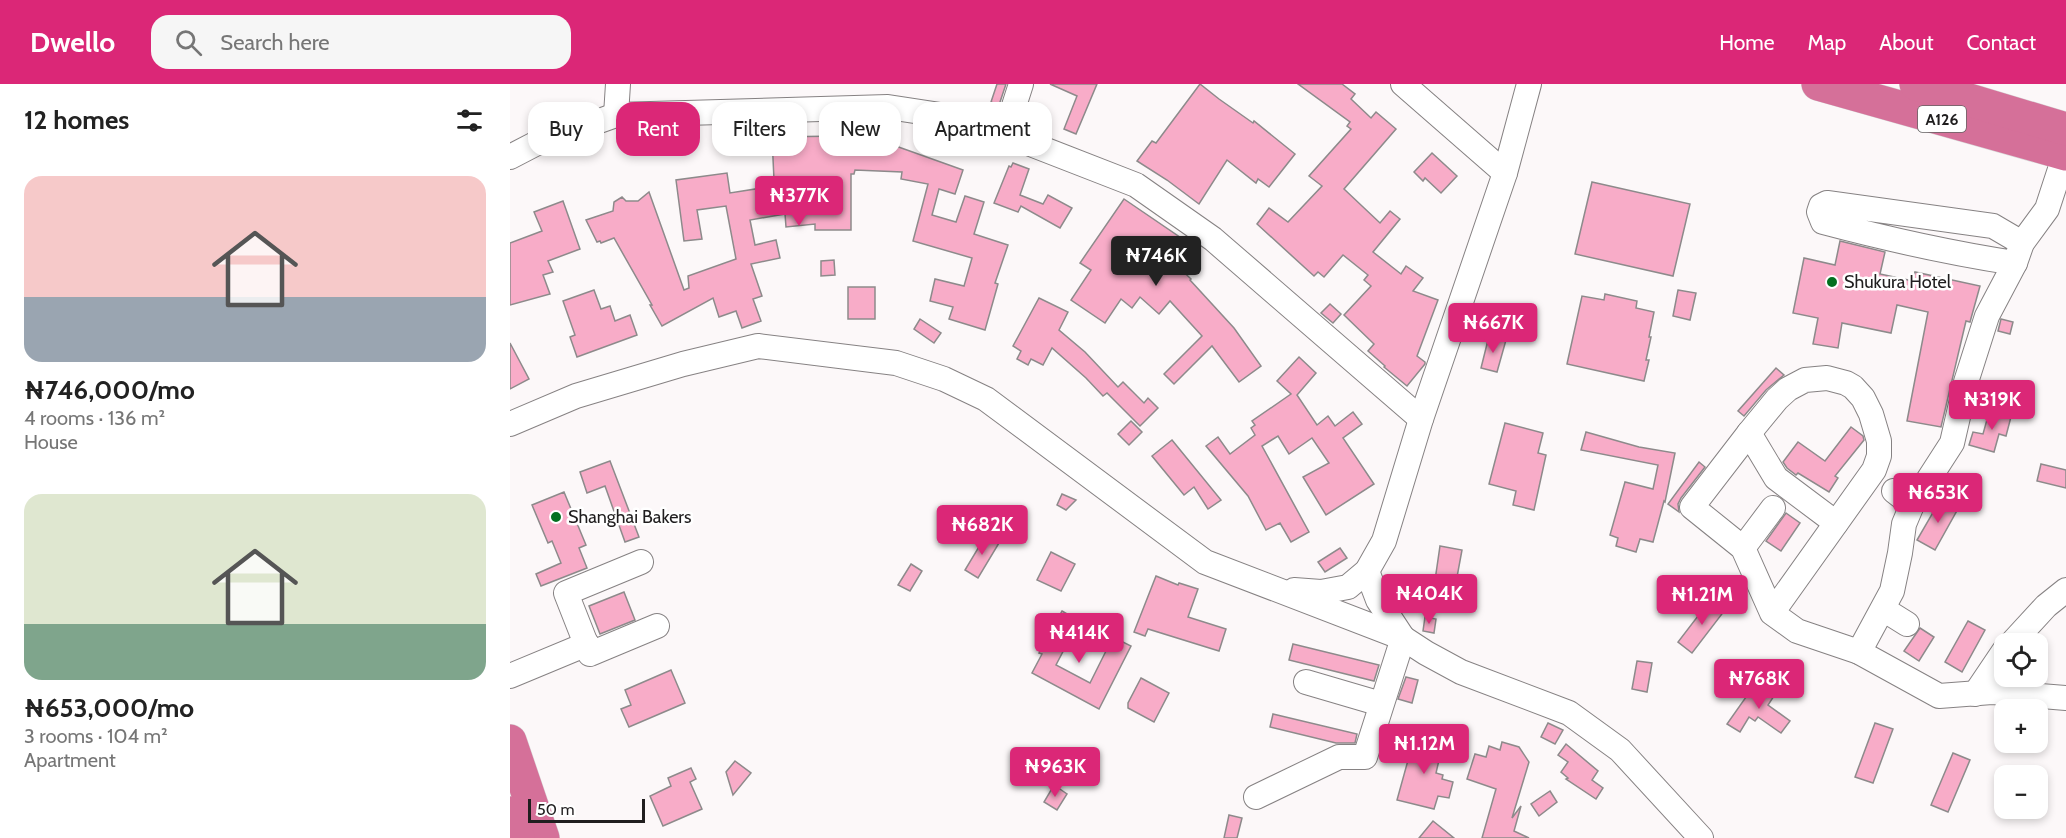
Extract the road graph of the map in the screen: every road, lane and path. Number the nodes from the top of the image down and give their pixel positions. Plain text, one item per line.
1 (618, 84) edge
2 (1021, 84) edge
3 (1403, 84) edge
4 (1528, 84) edge
5 (1818, 84) edge
6 (1916, 84) edge
7 (617, 102) edge
8 (1015, 102) edge
9 (913, 111) edge
10 (700, 113) edge
11 (616, 115) edge
12 (2066, 146) edge
13 (1052, 152) edge
14 (510, 156) edge
15 (1505, 173) junction
16 (1903, 215) junction
17 (1897, 241) junction
18 (2019, 253) junction
19 (1422, 419) junction
20 (510, 424) edge
21 (1749, 433) junction
22 (1773, 508) dead end
23 (1836, 523) junction
24 (1743, 548) junction
25 (641, 562) dead end
26 (1367, 571) junction
27 (1274, 589) junction
28 (2066, 590) edge
29 (1883, 609) junction
30 (1772, 613) junction
31 (1907, 624) dead end
32 (657, 626) dead end
33 (2021, 633) edge
34 (1403, 638) junction
35 (587, 644) junction
36 (1859, 652) junction
37 (1994, 666) edge
38 (510, 676) edge
39 (1306, 682) dead end
40 (1975, 694) junction
41 (2066, 698) edge
42 (1381, 704) junction
43 (510, 741) edge
44 (1256, 797) dead end
45 (510, 813) edge
46 (518, 838) edge
47 (543, 838) edge
48 (1701, 838) edge

1 - 7 street
2 - 8 street
3 - 15 street
4 - 15 street
5 - 12 highway, A126
6 - 12 highway, A126
9 - 10 street
11 - 14 street
12 - 18 street
13 - 19 street
15 - 19 street
16 - 17 street
16 - 17 street
16 - 18 street
17 - 18 street
18 - 29 street
19 - 26 street
20 - 27 street
21 - 23 street
21 - 23 street
21 - 24 street
22 - 24 street
23 - 30 street
24 - 30 street
25 - 35 street
26 - 27 street
26 - 34 street
27 - 34 street
28 - 33 street
29 - 31 street
29 - 36 street
30 - 36 street
32 - 35 street
34 - 42 street
34 - 48 street
35 - 38 street
36 - 40 street
37 - 40 street
39 - 42 street
40 - 41 street
42 - 44 street
43 - 47 highway
45 - 46 highway

